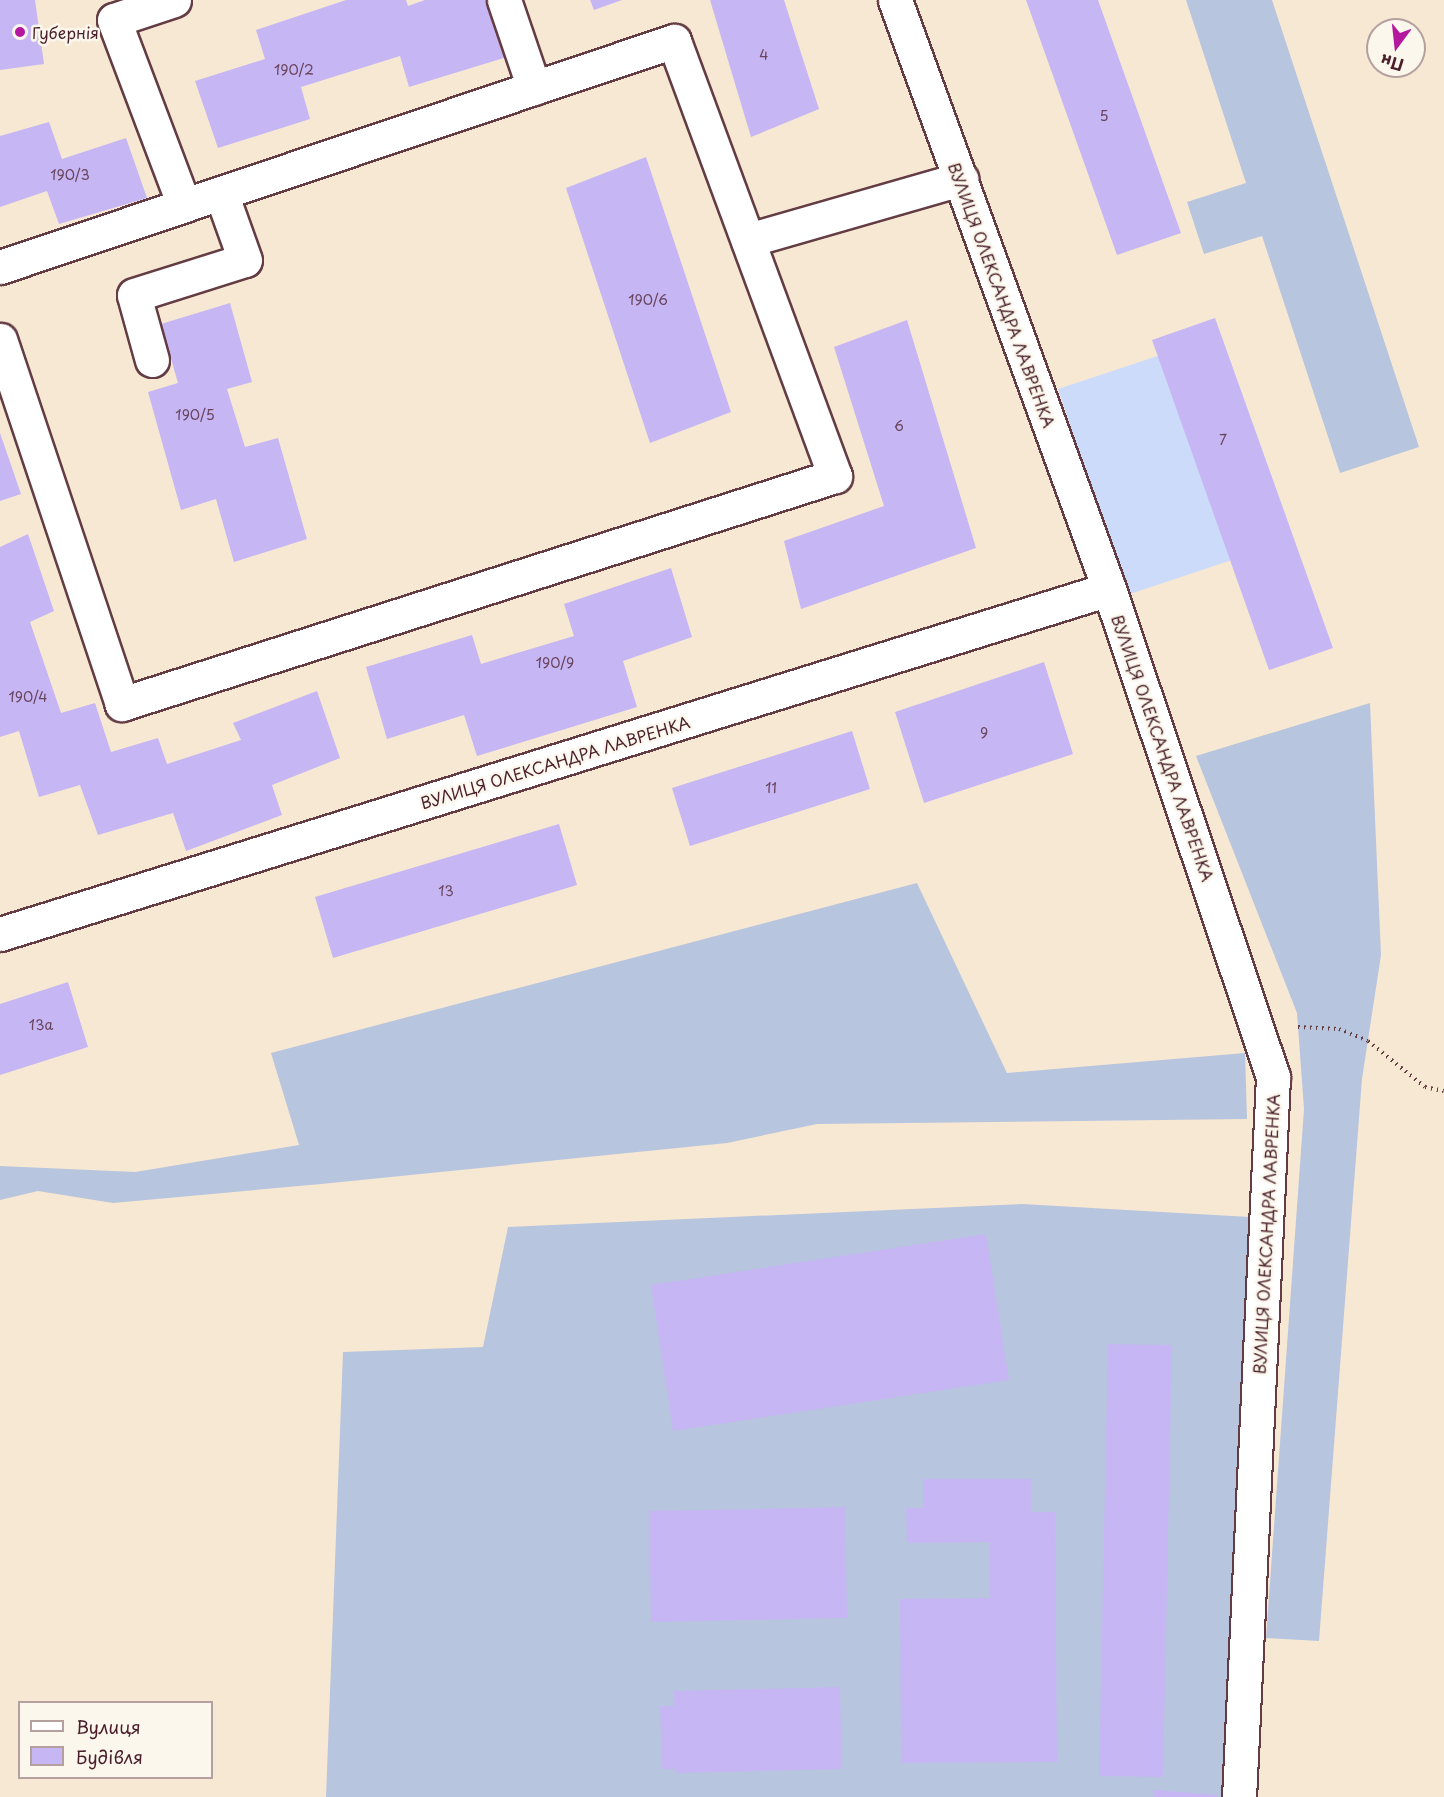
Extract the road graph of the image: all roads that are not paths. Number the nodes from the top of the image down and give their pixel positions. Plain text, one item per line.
1 (174, 0) edge
2 (504, 0) edge
3 (895, 0) edge
4 (534, 88) junction
5 (961, 179) junction
6 (221, 193) junction
7 (184, 205) junction
8 (748, 240) junction
9 (0, 267) edge
10 (0, 340) edge
11 (152, 360) dead end
12 (1109, 589) junction
13 (0, 934) edge
14 (1239, 1797) edge

1 - 7 street
2 - 4 street
3 - 5 street, ВУЛИЦЯ ОЛЕКСАНДРА ЛАВРЕНКА
4 - 6 street
4 - 8 street
5 - 8 street
5 - 12 street, ВУЛИЦЯ ОЛЕКСАНДРА ЛАВРЕНКА
6 - 7 street
6 - 11 street
7 - 9 street
8 - 10 street
12 - 13 street, ВУЛИЦЯ ОЛЕКСАНДРА ЛАВРЕНКА
12 - 14 street, ВУЛИЦЯ ОЛЕКСАНДРА ЛАВРЕНКА

